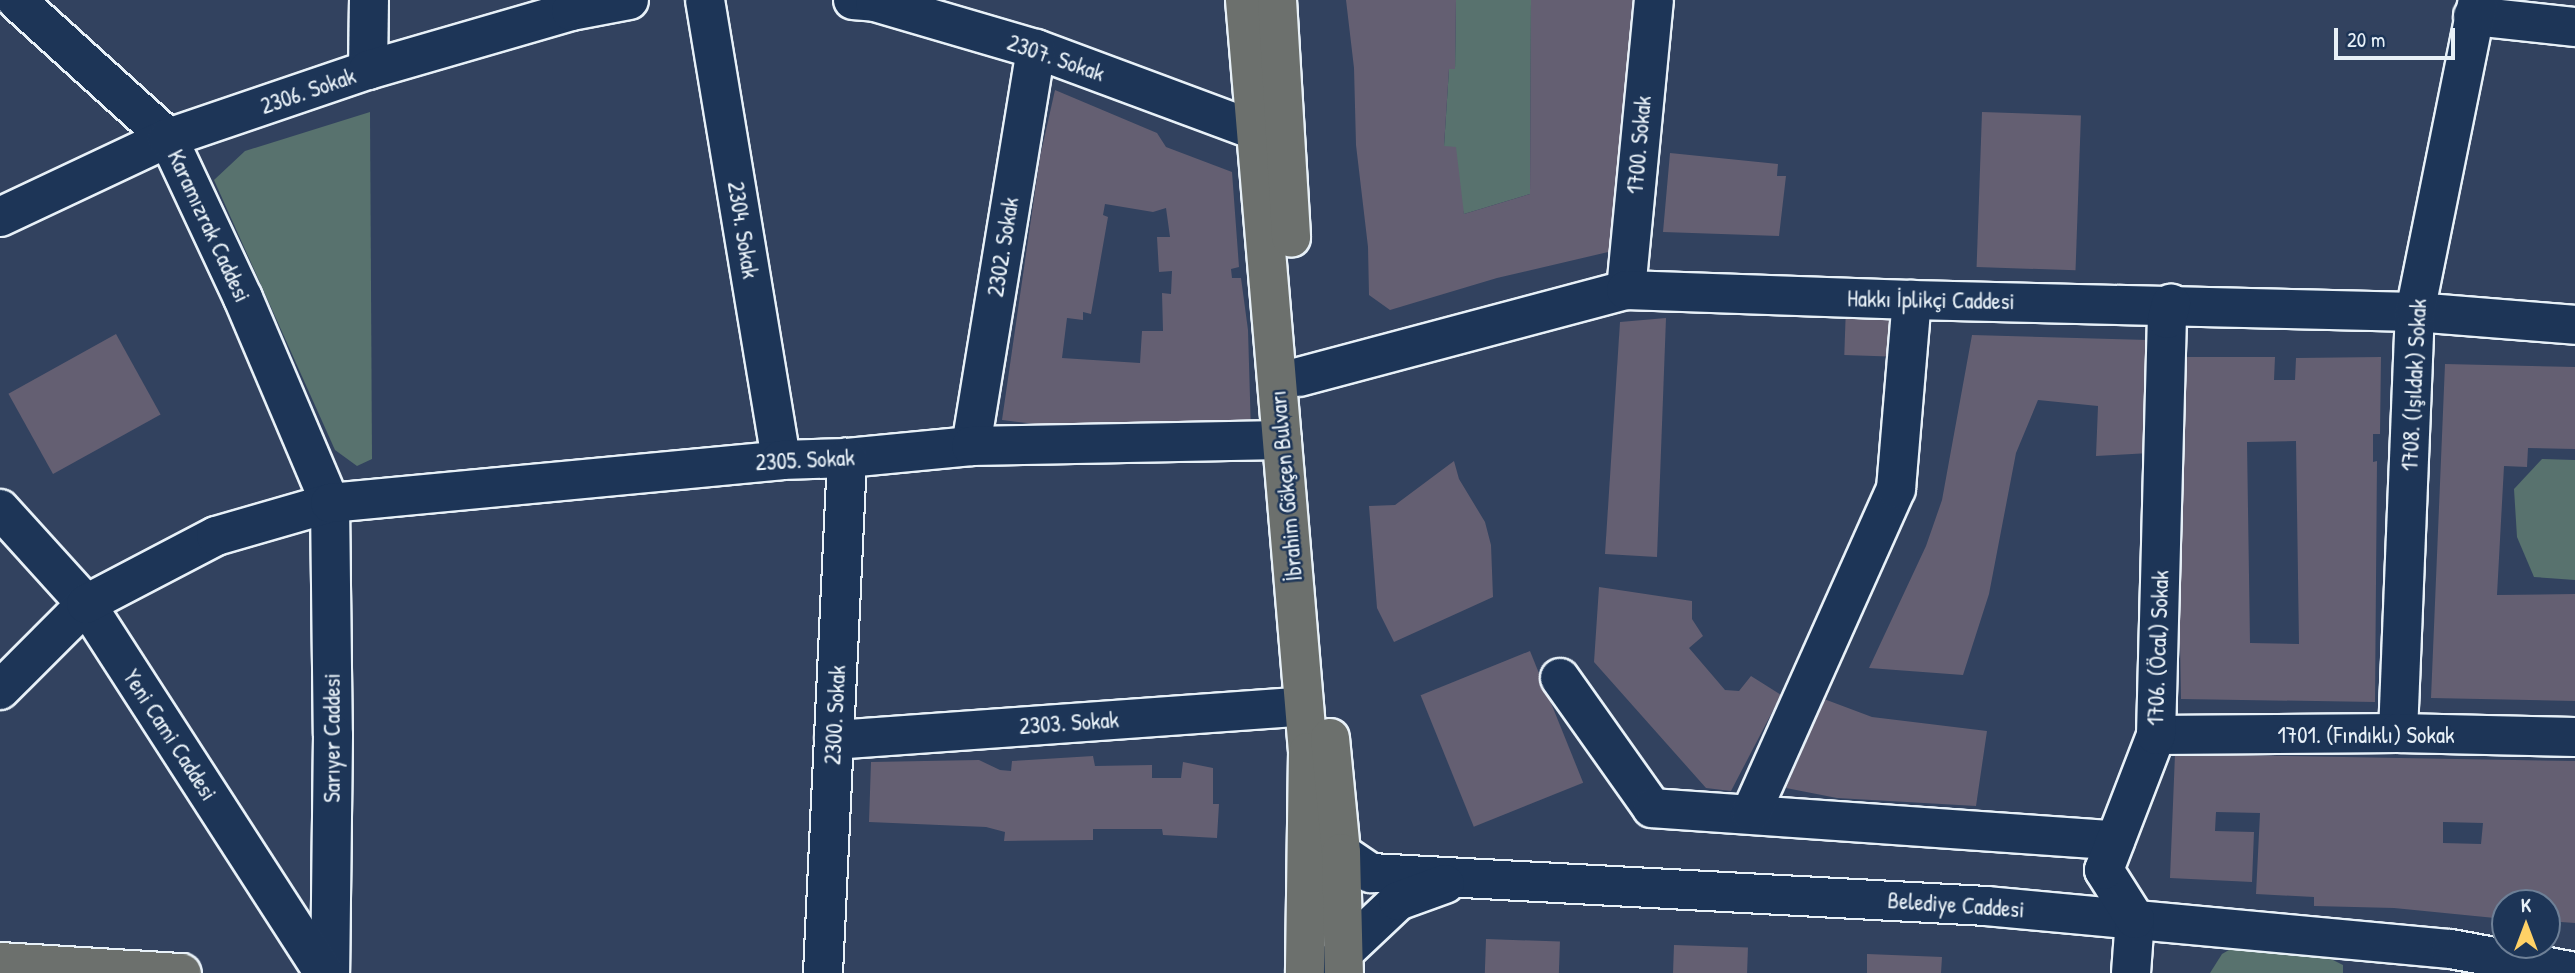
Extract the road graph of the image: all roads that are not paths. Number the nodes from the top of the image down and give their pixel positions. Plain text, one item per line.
1 (17, 0) edge
2 (369, 0) edge
3 (629, 0) edge
4 (705, 0) edge
5 (853, 0) edge
6 (1245, 0) edge
7 (1277, 0) edge
8 (1654, 0) edge
9 (2475, 8) edge
10 (2575, 27) edge
11 (1036, 49) junction
12 (368, 70) junction
13 (1256, 131) junction
14 (168, 138) junction
15 (0, 217) edge
16 (1626, 290) junction
17 (1912, 300) junction
18 (2171, 304) junction
19 (2415, 312) junction
20 (2575, 325) edge
21 (1299, 377) junction
22 (1282, 440) junction
23 (971, 446) junction
24 (847, 458) junction
25 (780, 460) junction
26 (330, 503) junction
27 (0, 509) edge
28 (86, 604) junction
29 (1559, 678) dead end
30 (0, 690) edge
31 (1304, 706) junction
32 (2399, 733) junction
33 (2156, 735) junction
34 (2575, 737) edge
35 (834, 740) junction
36 (1752, 813) junction
37 (2115, 840) junction
38 (1341, 853) junction
39 (1461, 879) junction
40 (2135, 919) junction
41 (0, 962) edge
42 (1338, 966) edge
43 (2575, 972) edge
44 (182, 973) edge
45 (324, 973) edge
46 (330, 973) edge
47 (823, 973) edge
48 (1305, 973) edge
49 (2131, 973) edge

1 - 14 street, Karamızrak Caddesi
2 - 12 street
3 - 12 street, 2306. Sokak
4 - 25 street, 2304. Sokak
5 - 11 street, 2307. Sokak
6 - 13 main road, İbrahim Gökçen Bulvarı
7 - 21 main road, İbrahim Gökçen Bulvarı
8 - 16 street, 1700. Sokak
9 - 10 street
9 - 19 street, 1708. (Işıldak) Sokak
11 - 13 street, 2307. Sokak
11 - 23 street, 2302. Sokak
12 - 14 street, 2306. Sokak
13 - 22 main road, İbrahim Gökçen Bulvarı
14 - 15 street, 2306. Sokak
14 - 26 street, Karamızrak Caddesi
16 - 17 street, Hakkı İplikçi Caddesi
16 - 21 street, Hakkı İplikçi Caddesi
17 - 18 street, Hakkı İplikçi Caddesi
17 - 36 street
18 - 19 street, Hakkı İplikçi Caddesi
18 - 33 street, 1706. (Öcal) Sokak
19 - 20 street, Hakkı İplikçi Caddesi
19 - 32 street, 1708. (Işıldak) Sokak
21 - 38 main road, İbrahim Gökçen Bulvarı
22 - 23 street, 2305. Sokak
22 - 31 main road, İbrahim Gökçen Bulvarı
23 - 24 street, 2305. Sokak
24 - 25 street, 2305. Sokak
24 - 35 street, 2300. Sokak
25 - 26 street, 2305. Sokak
26 - 28 street, 2305. Sokak
26 - 46 street, Sarıyer Caddesi
27 - 28 street, Yeni Cami Caddesi
28 - 30 street, 2305. Sokak
28 - 45 street, Yeni Cami Caddesi
29 - 36 street
31 - 35 street, 2303. Sokak
31 - 48 main road, İbrahim Gökçen Bulvarı
32 - 33 street, 1701. (Fındıklı) Sokak
32 - 34 street, 1701. (Fındıklı) Sokak
33 - 37 street, 1706. (Öcal) Sokak
35 - 47 street, 2300. Sokak
36 - 37 street
37 - 40 street, 1706. (Öcal) Sokak
38 - 39 street, Belediye Caddesi
38 - 42 main road, İbrahim Gökçen Bulvarı
39 - 40 street, Belediye Caddesi
39 - 42 street
40 - 43 street, Belediye Caddesi
40 - 49 street
41 - 44 main road

